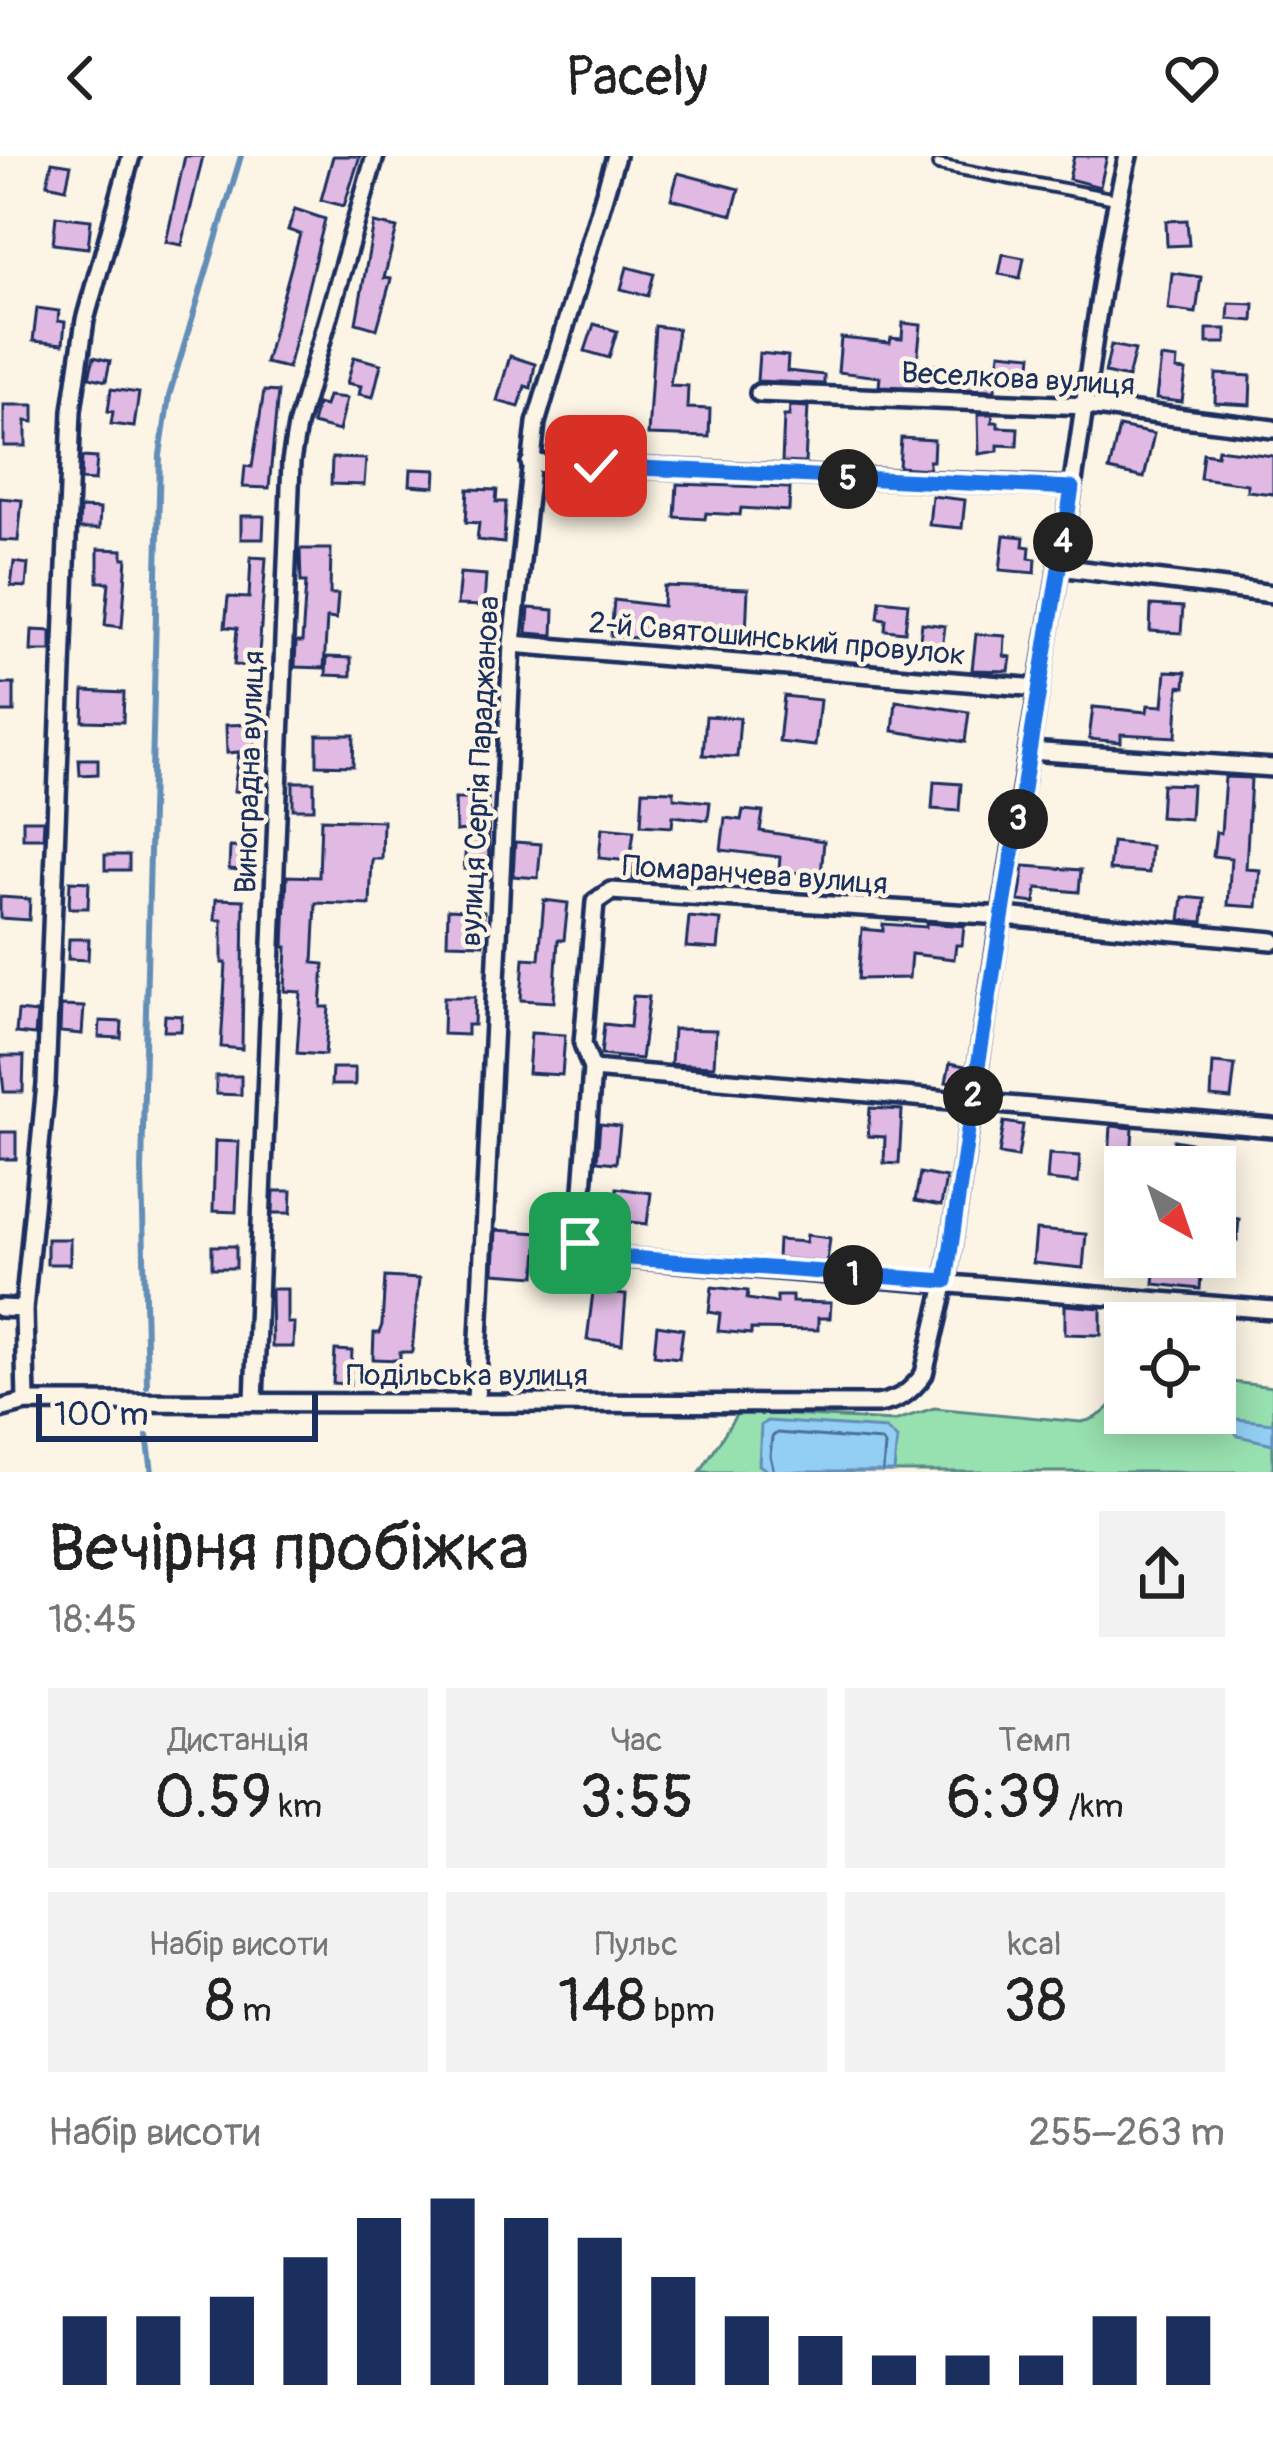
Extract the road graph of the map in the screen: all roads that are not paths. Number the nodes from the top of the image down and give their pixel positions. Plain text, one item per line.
1 (131, 156) edge
2 (375, 156) edge
3 (616, 156) edge
4 (1128, 156) edge
5 (938, 165) dead end
6 (1118, 199) junction
7 (759, 393) dead end
8 (1087, 406) junction
9 (1273, 429) edge
10 (530, 463) junction
11 (1072, 488) junction
12 (1059, 567) junction
13 (1273, 594) edge
14 (512, 644) junction
15 (1038, 688) junction
16 (1029, 751) junction
17 (1273, 768) edge
18 (1003, 916) junction
19 (1273, 940) edge
20 (592, 1069) junction
21 (972, 1103) junction
22 (1273, 1127) edge
23 (946, 1281) junction
24 (0, 1308) edge
25 (24, 1309) junction
26 (1273, 1310) edge
27 (254, 1401) junction
28 (476, 1401) junction
29 (26, 1402) junction
30 (0, 1409) edge

1 - 25 street
2 - 27 street, Виноградна вулиця
3 - 10 street, вулиця Сергія Параджанова
4 - 6 street
5 - 6 lane
6 - 8 street
7 - 8 street, Веселкова вулиця
8 - 9 street, Веселкова вулиця
8 - 11 street
10 - 11 street
10 - 14 street, вулиця Сергія Параджанова
11 - 12 street
12 - 13 street
12 - 15 street
14 - 15 street, 2-й Святошинський провулок
14 - 28 street, вулиця Сергія Параджанова
15 - 16 street
16 - 17 street
16 - 18 street
18 - 19 street, Помаранчева вулиця
18 - 20 street, Помаранчева вулиця
18 - 21 street
20 - 21 street
20 - 23 street, Помаранчева вулиця
21 - 22 street
21 - 23 street
23 - 26 street
23 - 28 street, Подільська вулиця
24 - 25 street
25 - 29 street
27 - 28 street, Подільська вулиця
27 - 29 street, Подільська вулиця
29 - 30 street, Подільська вулиця

